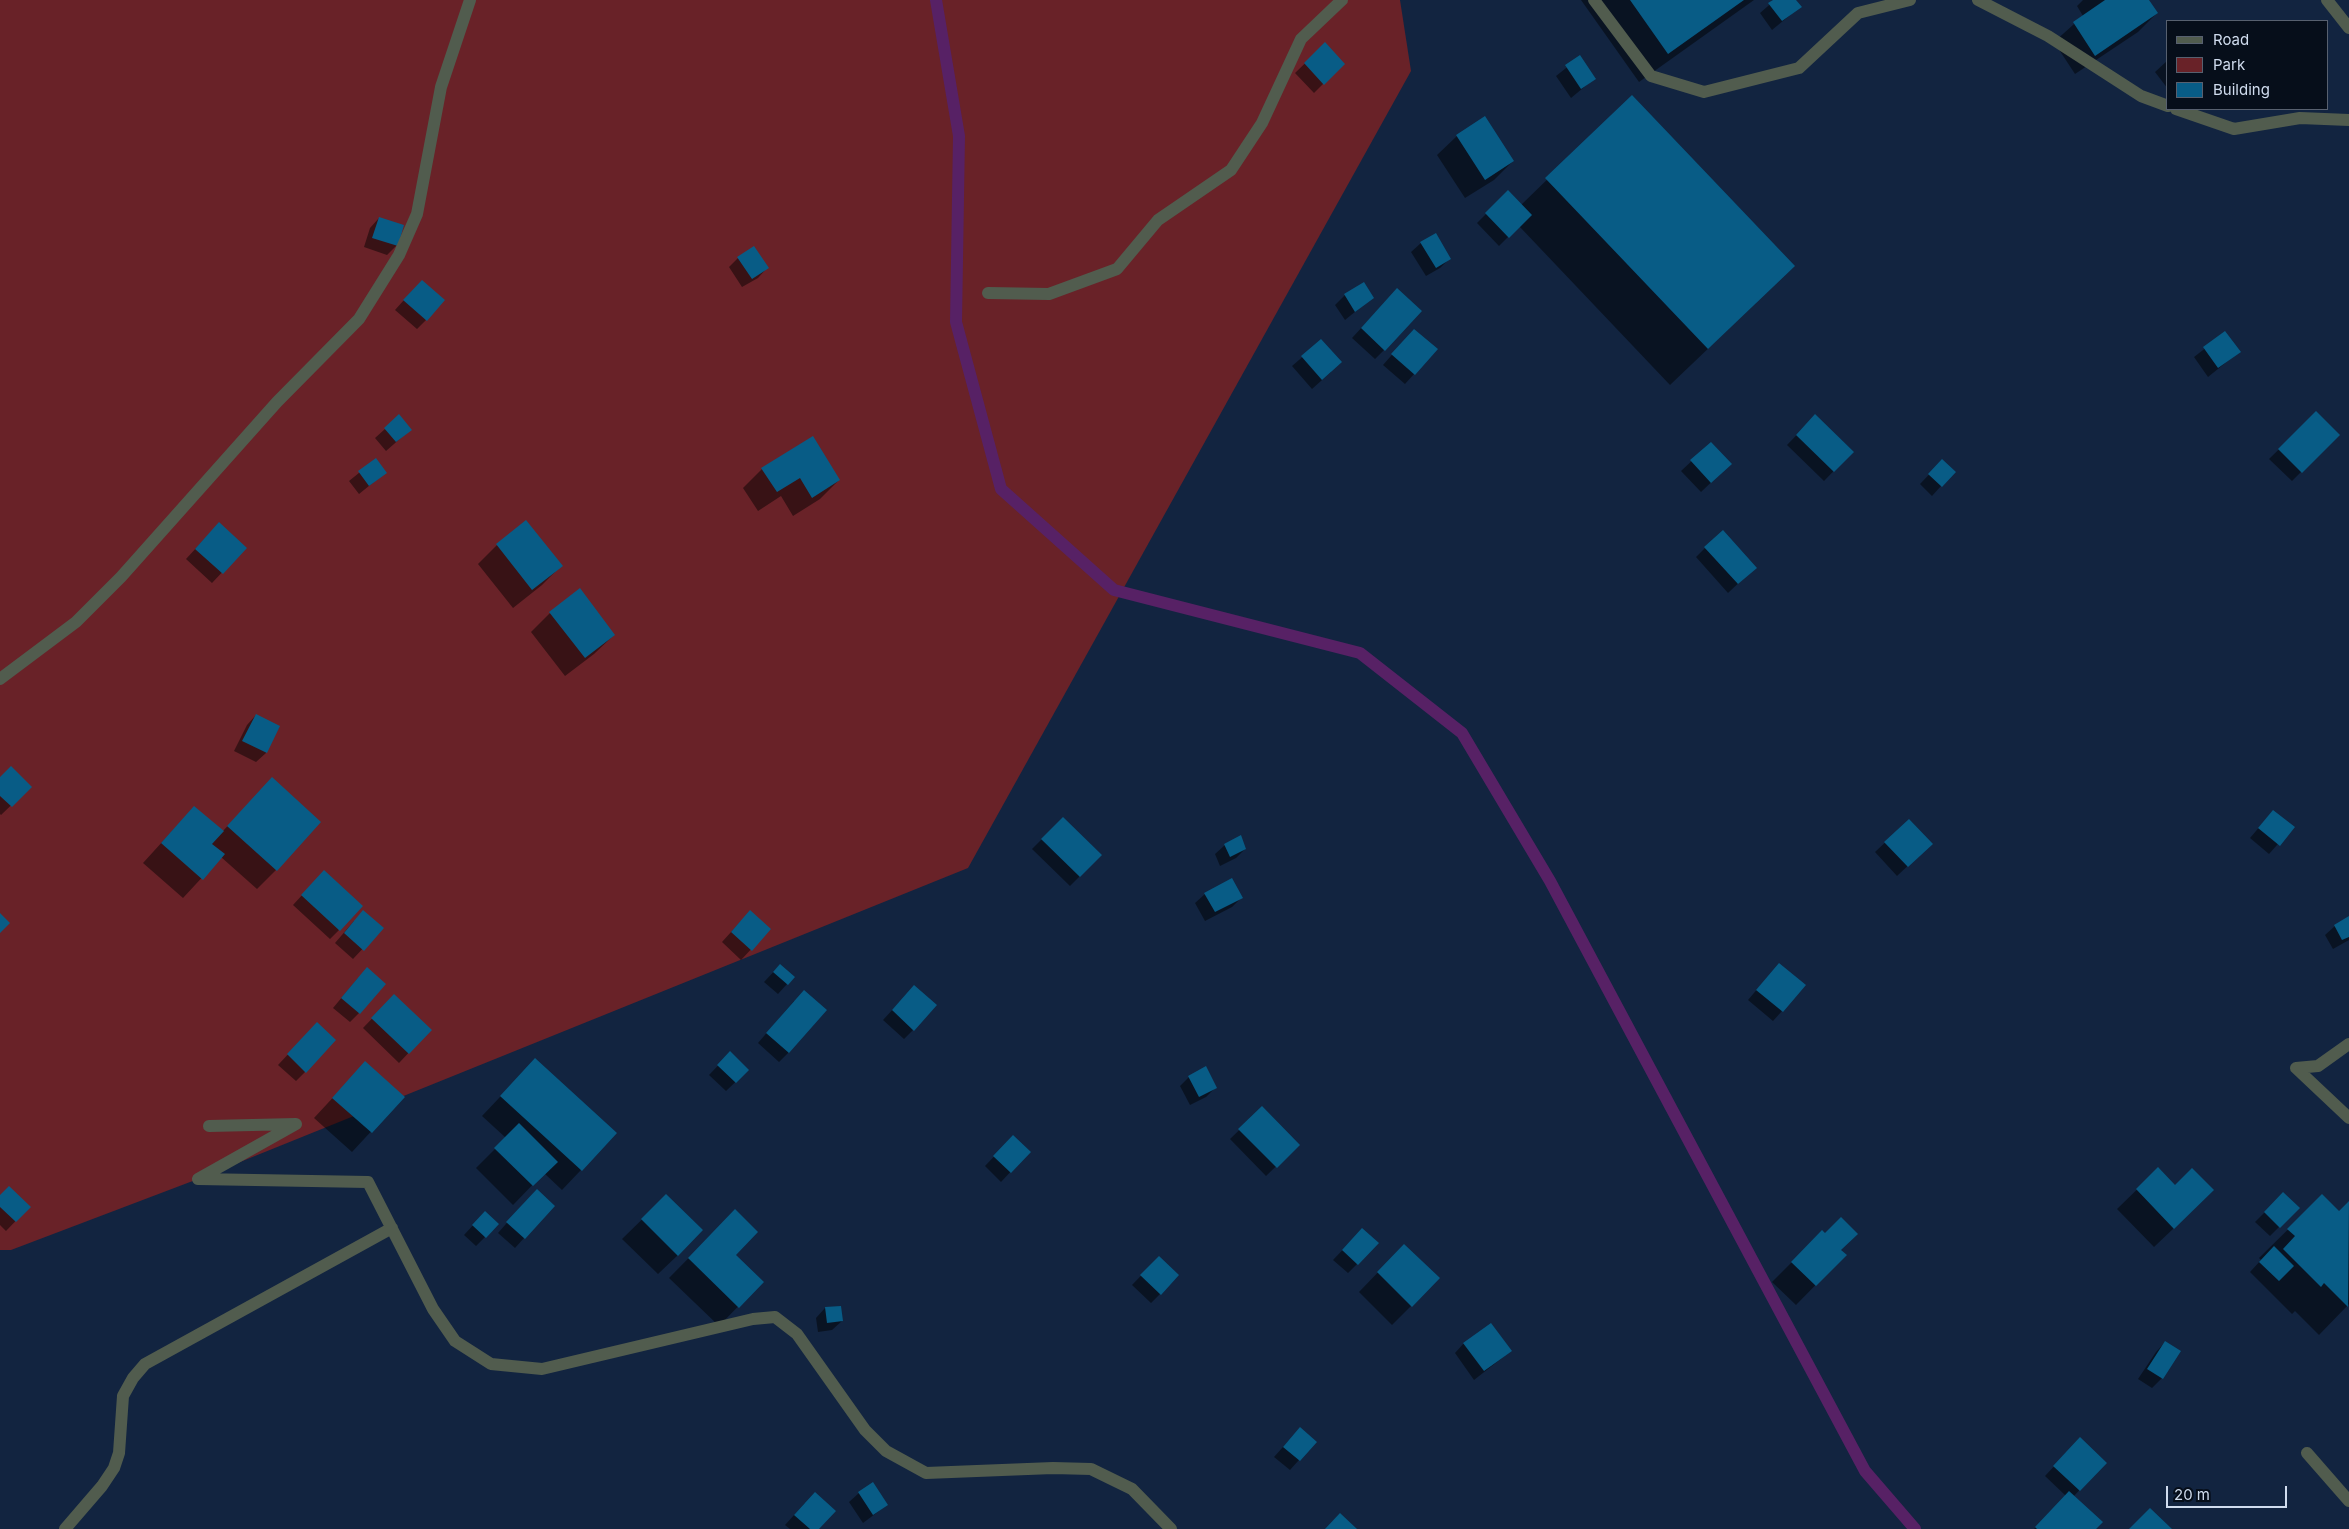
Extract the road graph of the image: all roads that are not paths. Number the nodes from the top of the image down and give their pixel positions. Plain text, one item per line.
1 (470, 0) edge
2 (1342, 0) edge
3 (1594, 0) edge
4 (1910, 0) edge
5 (1978, 0) edge
6 (2327, 0) edge
7 (2349, 28) edge
8 (2166, 105) edge
9 (2179, 110) edge
10 (2349, 120) edge
11 (988, 293) dead end
12 (0, 679) edge
13 (2349, 1044) edge
14 (2349, 1118) edge
15 (209, 1126) dead end
16 (392, 1228) junction
17 (2307, 1453) dead end
18 (2349, 1501) edge
19 (65, 1529) edge
20 (1171, 1529) edge

1 - 12 street
2 - 11 street
3 - 4 street
5 - 8 street
6 - 7 street
9 - 10 street
13 - 14 street
15 - 16 street
16 - 19 street
16 - 20 street
17 - 18 street

